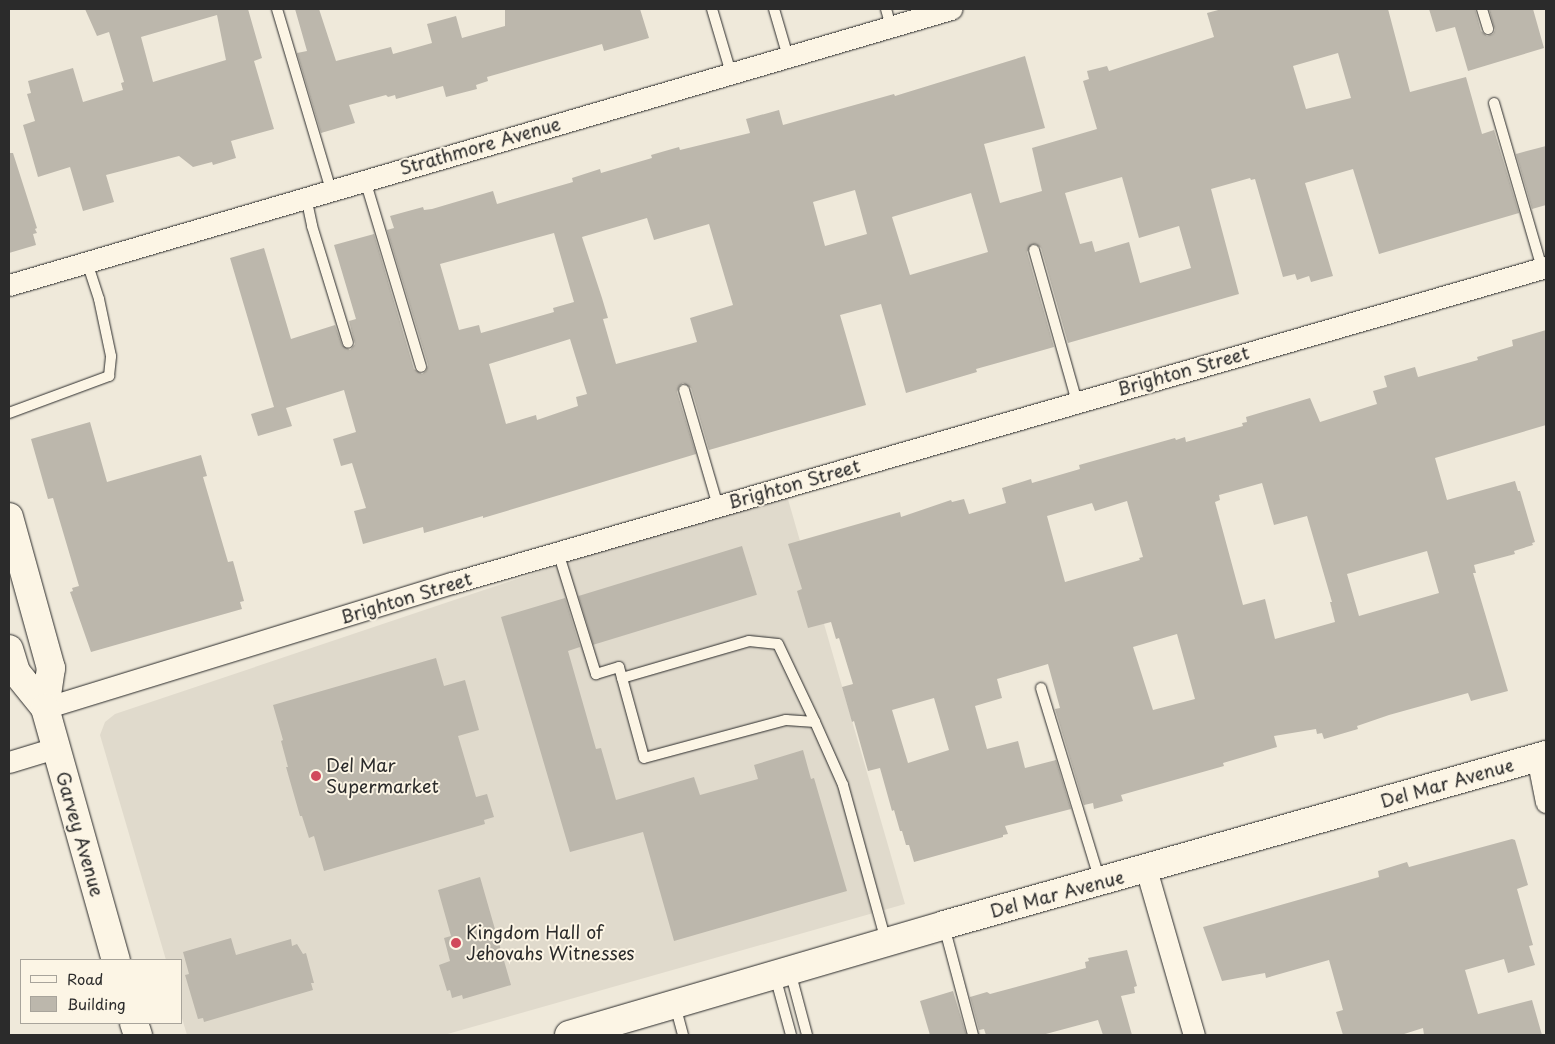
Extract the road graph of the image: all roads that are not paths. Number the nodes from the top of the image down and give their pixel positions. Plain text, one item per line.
1 (278, 9) edge
2 (712, 9) edge
3 (774, 9) edge
4 (952, 9) edge
5 (1482, 9) edge
6 (889, 18) edge
7 (1488, 29) dead end
8 (788, 57) junction
9 (731, 73) junction
10 (1494, 103) dead end
11 (364, 180) junction
12 (331, 190) junction
13 (306, 197) junction
14 (1034, 250) dead end
15 (87, 261) junction
16 (1544, 267) edge
17 (9, 285) edge
18 (348, 343) dead end
19 (420, 367) dead end
20 (684, 390) dead end
21 (1077, 402) junction
22 (9, 414) edge
23 (718, 506) junction
24 (9, 517) edge
25 (558, 552) junction
26 (9, 648) edge
27 (622, 678) junction
28 (1040, 688) dead end
29 (45, 708) junction
30 (815, 722) junction
31 (55, 748) junction
32 (1542, 756) edge
33 (9, 762) edge
34 (1546, 802) edge
35 (1146, 869) junction
36 (1100, 882) junction
37 (944, 925) junction
38 (886, 942) junction
39 (116, 959) edge
40 (782, 972) junction
41 (675, 1004) junction
42 (569, 1035) edge
43 (683, 1035) edge
44 (791, 1035) edge
45 (807, 1035) edge
46 (973, 1035) edge
47 (1194, 1035) edge

1 - 12 lane
2 - 9 lane
3 - 8 lane
4 - 6 street, Strathmore Avenue
5 - 7 lane
6 - 8 street, Strathmore Avenue
8 - 9 street, Strathmore Avenue
9 - 11 street, Strathmore Avenue
10 - 16 lane
11 - 12 street, Strathmore Avenue
11 - 19 lane
12 - 13 street, Strathmore Avenue
13 - 15 street, Strathmore Avenue
13 - 18 lane
14 - 21 lane
15 - 17 street, Strathmore Avenue
15 - 22 lane
16 - 21 street, Brighton Street
20 - 23 lane
21 - 23 street, Brighton Street
23 - 25 street, Brighton Street
24 - 29 main road, Garvey Avenue
25 - 27 lane
25 - 29 street, Brighton Street
26 - 29 main road, Garvey Avenue
27 - 30 lane
27 - 30 lane
28 - 36 lane
29 - 31 main road, Garvey Avenue
30 - 38 lane
31 - 33 street
31 - 39 main road, Garvey Avenue
32 - 34 street
32 - 35 main road, Del Mar Avenue
35 - 36 main road, Del Mar Avenue
35 - 47 street
36 - 37 main road, Del Mar Avenue
37 - 38 main road, Del Mar Avenue
37 - 46 lane
38 - 40 main road, Del Mar Avenue
40 - 41 main road, Del Mar Avenue
40 - 44 lane
40 - 45 lane
41 - 42 main road, Del Mar Avenue
41 - 43 lane

